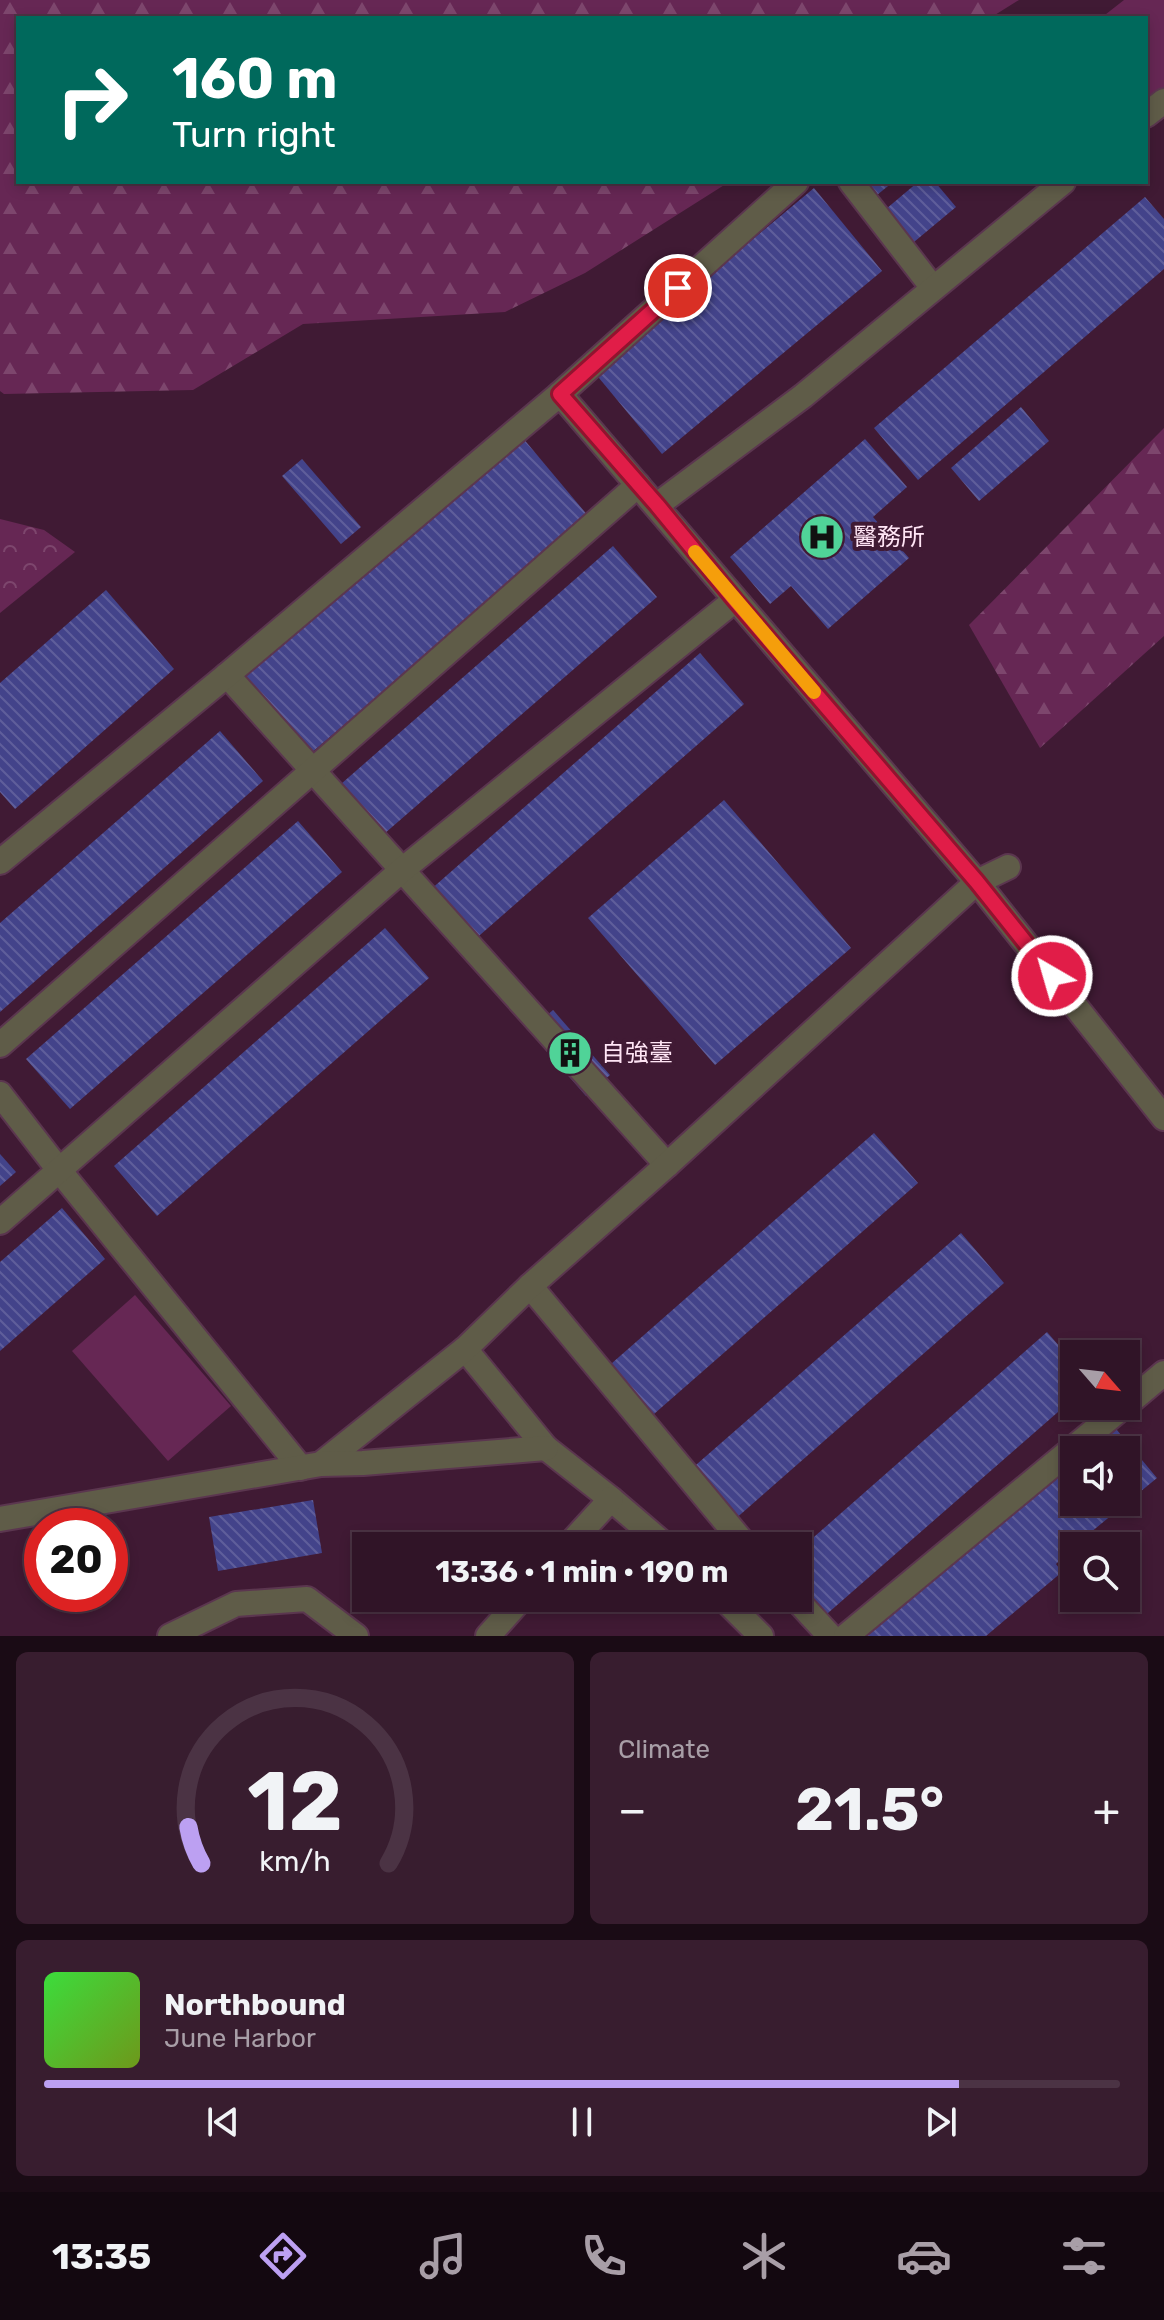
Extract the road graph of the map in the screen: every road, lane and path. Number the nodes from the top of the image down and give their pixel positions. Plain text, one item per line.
1 (1164, 101) edge
2 (1148, 113) edge
3 (794, 184) edge
4 (853, 184) edge
5 (1061, 184) edge
6 (933, 288) junction
7 (560, 394) junction
8 (638, 485) junction
9 (657, 505) junction
10 (735, 600) junction
11 (227, 675) junction
12 (313, 771) junction
13 (0, 862) edge
14 (1008, 867) dead end
15 (402, 870) junction
16 (977, 882) junction
17 (0, 1045) edge
18 (0, 1094) edge
19 (1164, 1118) edge
20 (667, 1165) junction
21 (59, 1170) junction
22 (0, 1222) edge
23 (530, 1286) junction
24 (465, 1349) junction
25 (1164, 1373) edge
26 (1140, 1393) edge
27 (1107, 1420) edge
28 (546, 1448) junction
29 (311, 1466) junction
30 (611, 1499) junction
31 (0, 1519) edge
32 (581, 1532) edge
33 (650, 1532) edge
34 (734, 1532) edge
35 (509, 1612) edge
36 (737, 1612) edge
37 (808, 1612) edge
38 (170, 1636) edge
39 (356, 1636) edge
40 (488, 1636) edge
41 (761, 1636) edge
42 (830, 1636) edge
43 (846, 1636) edge

1 - 2 lane
3 - 7 lane
4 - 6 lane
5 - 6 lane
6 - 9 lane
7 - 8 lane
7 - 11 lane
8 - 9 lane
8 - 12 lane
9 - 10 lane
10 - 15 lane
10 - 16 lane
11 - 12 lane
11 - 13 lane
12 - 15 lane
12 - 17 lane
14 - 16 lane
15 - 20 lane
15 - 21 lane
16 - 19 lane
16 - 20 lane
18 - 21 lane
20 - 23 lane
21 - 22 lane
21 - 29 lane
23 - 24 lane
23 - 34 lane
24 - 28 lane
24 - 29 lane
25 - 26 lane
27 - 43 lane
28 - 29 lane
28 - 30 lane
29 - 31 lane
30 - 32 lane
30 - 33 lane
35 - 40 lane
36 - 41 lane
37 - 42 lane
38 - 39 lane

